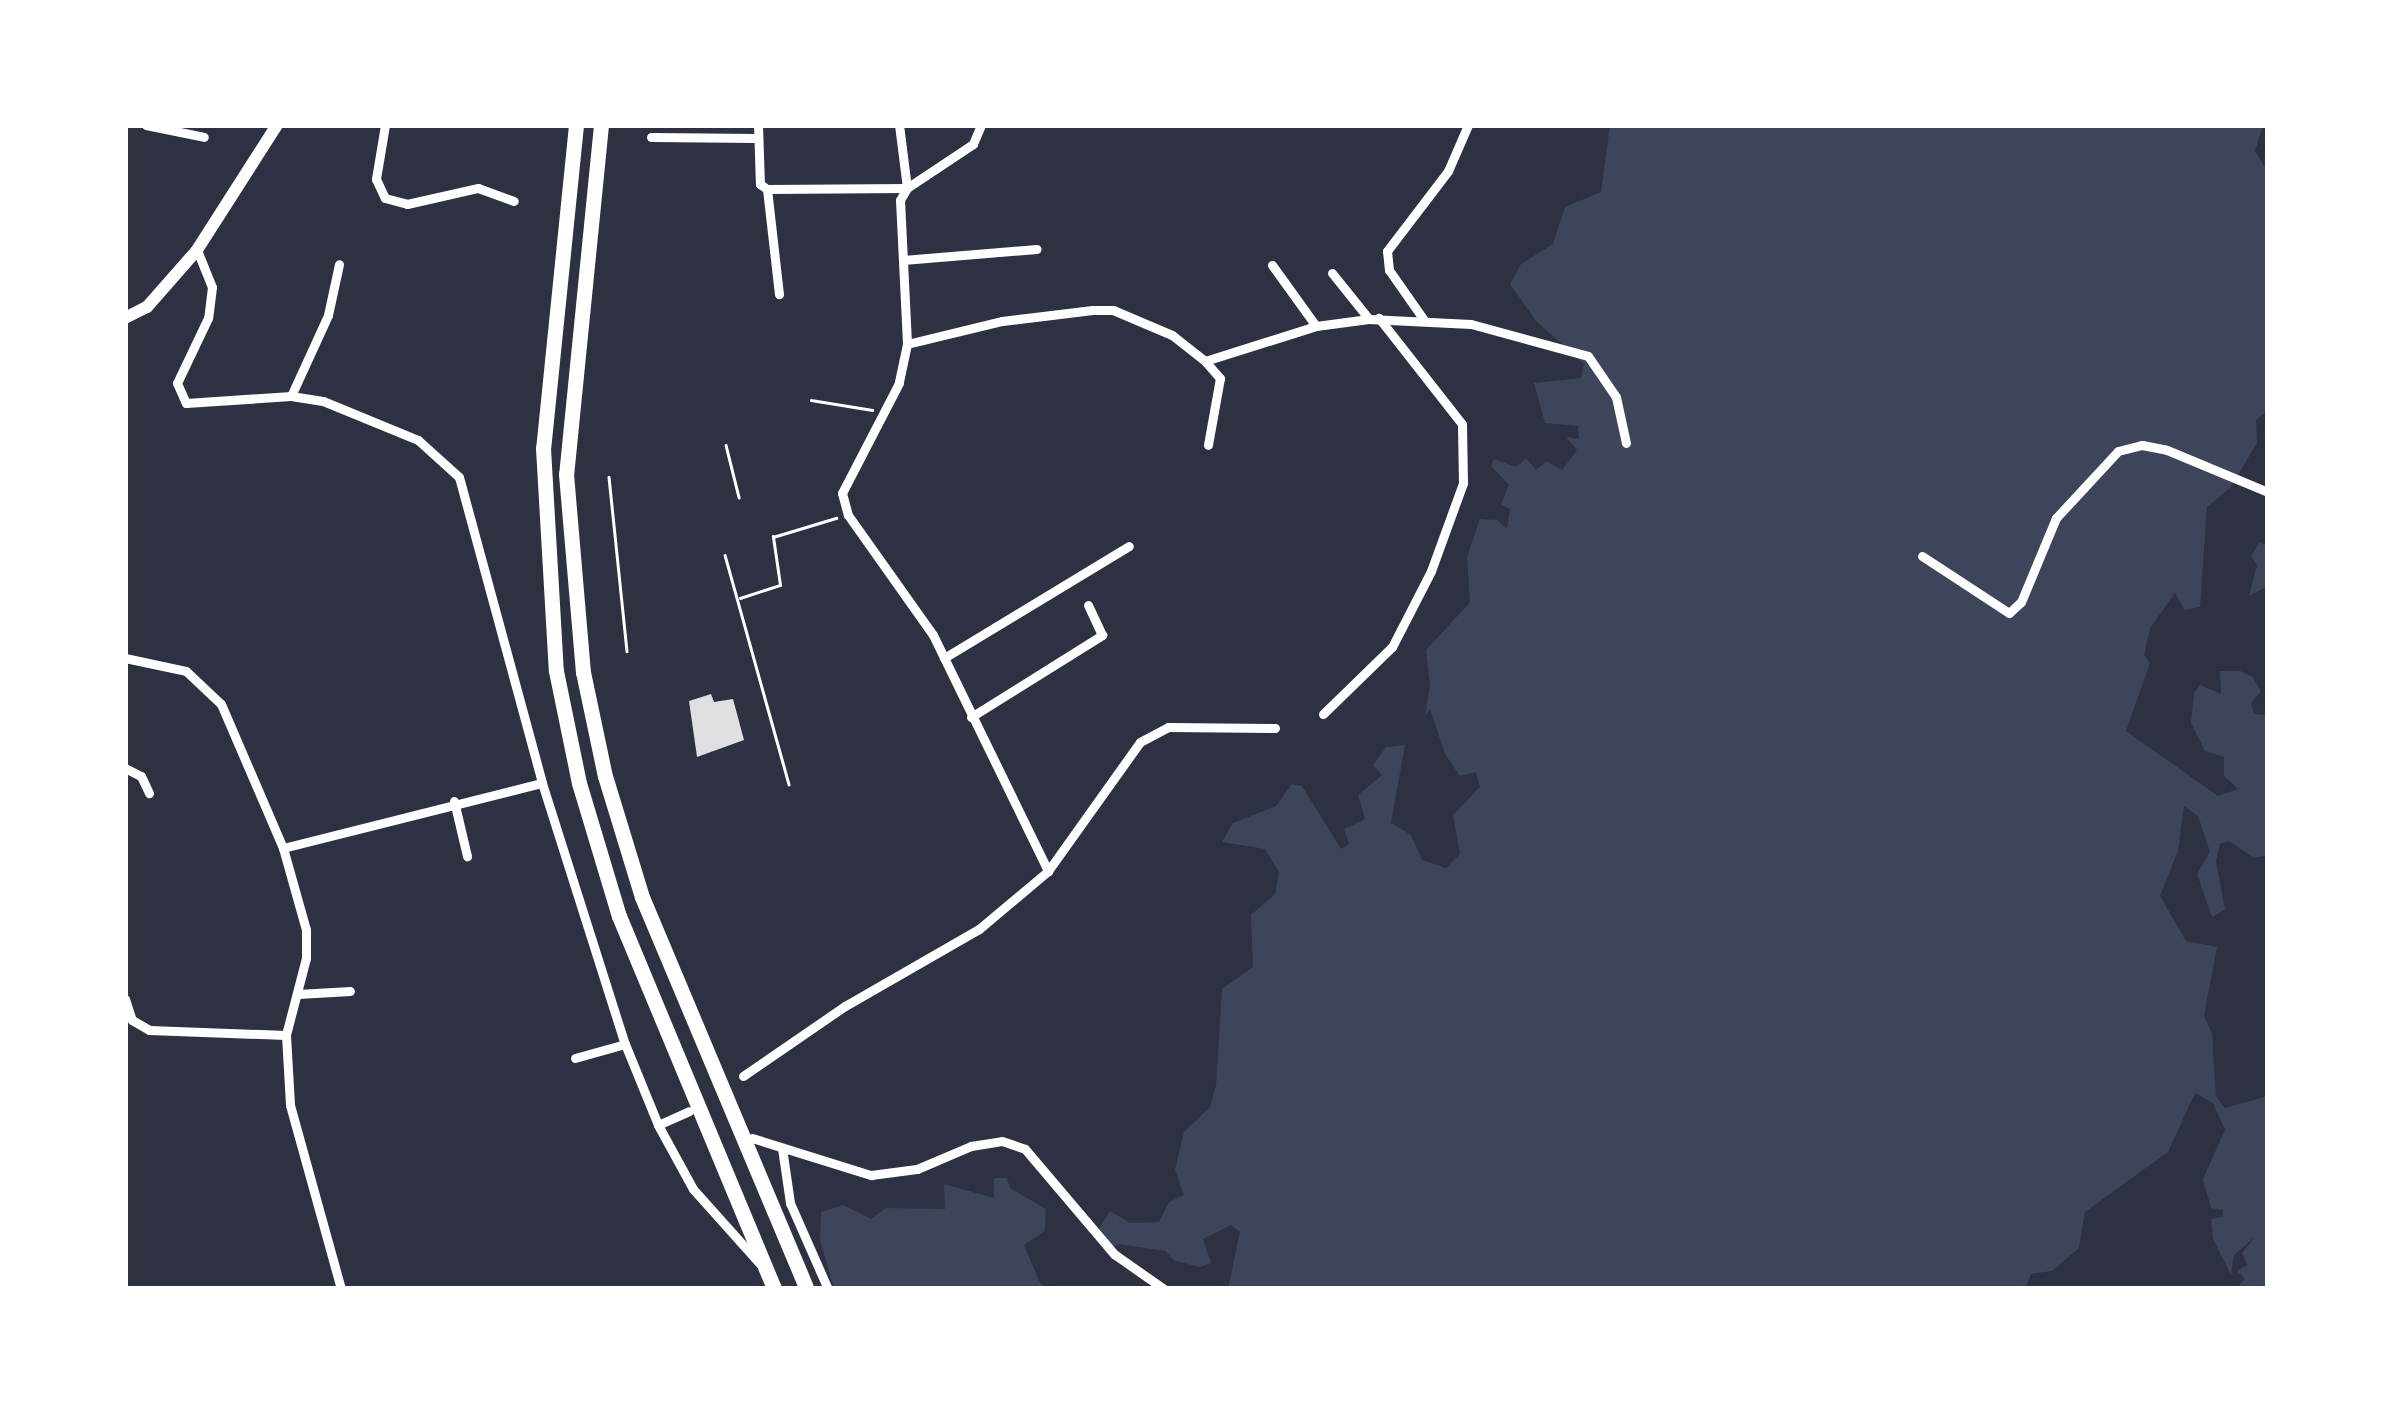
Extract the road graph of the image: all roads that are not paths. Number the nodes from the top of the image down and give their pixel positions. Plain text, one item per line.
1 (146, 125) edge
2 (276, 125) edge
3 (385, 125) edge
4 (576, 125) edge
5 (601, 125) edge
6 (758, 125) edge
7 (899, 125) edge
8 (981, 125) edge
9 (1468, 125) edge
10 (651, 136) dead end
11 (204, 137) dead end
12 (757, 138) junction
13 (907, 188) junction
14 (768, 189) junction
15 (514, 201) dead end
16 (1036, 249) dead end
17 (197, 250) junction
18 (903, 260) junction
19 (339, 264) dead end
20 (1272, 266) dead end
21 (1332, 273) dead end
22 (779, 294) dead end
23 (125, 318) edge
24 (1374, 318) junction
25 (1424, 320) junction
26 (1316, 326) junction
27 (907, 344) junction
28 (1205, 361) junction
29 (291, 396) junction
30 (1626, 443) dead end
31 (1208, 445) dead end
32 (2268, 492) edge
33 (1129, 546) dead end
34 (1922, 556) dead end
35 (1088, 605) dead end
36 (125, 658) edge
37 (944, 658) junction
38 (1323, 714) dead end
39 (971, 717) junction
40 (1275, 728) dead end
41 (125, 768) edge
42 (542, 783) junction
43 (150, 793) dead end
44 (454, 801) junction
45 (282, 848) junction
46 (466, 856) dead end
47 (1048, 871) junction
48 (350, 991) dead end
49 (298, 994) junction
50 (125, 999) edge
51 (286, 1035) junction
52 (626, 1044) junction
53 (575, 1058) dead end
54 (743, 1076) dead end
55 (690, 1110) dead end
56 (678, 1120) junction
57 (697, 1122) dead end
58 (658, 1125) junction
59 (752, 1138) dead end
60 (782, 1148) junction
61 (764, 1268) junction
62 (340, 1289) edge
63 (774, 1289) edge
64 (808, 1289) edge
65 (828, 1289) edge
66 (1164, 1289) edge

1 - 11 street
2 - 17 main road
3 - 15 street
4 - 61 highway
5 - 64 highway
6 - 12 street
7 - 13 street
8 - 13 street
9 - 25 street
10 - 12 street
12 - 14 street
13 - 14 street
13 - 18 street
14 - 22 street
16 - 18 street
17 - 23 main road
17 - 29 street
18 - 27 street
19 - 29 street
20 - 26 street
21 - 24 street
24 - 25 street
24 - 26 street
24 - 38 street
25 - 30 street
26 - 28 street
27 - 28 street
27 - 37 street
28 - 31 street
29 - 42 street
32 - 34 street
33 - 37 street
35 - 39 street
36 - 45 street
37 - 39 street
39 - 47 street
40 - 47 street
41 - 43 street
42 - 44 street
42 - 52 street
44 - 45 street
44 - 46 street
45 - 49 street
47 - 54 street
48 - 49 street
49 - 51 street
50 - 51 street
51 - 62 street
52 - 53 street
52 - 58 street
55 - 56 street
56 - 57 street
56 - 58 street
58 - 61 street
59 - 60 street
60 - 65 street
60 - 66 street
61 - 63 highway

